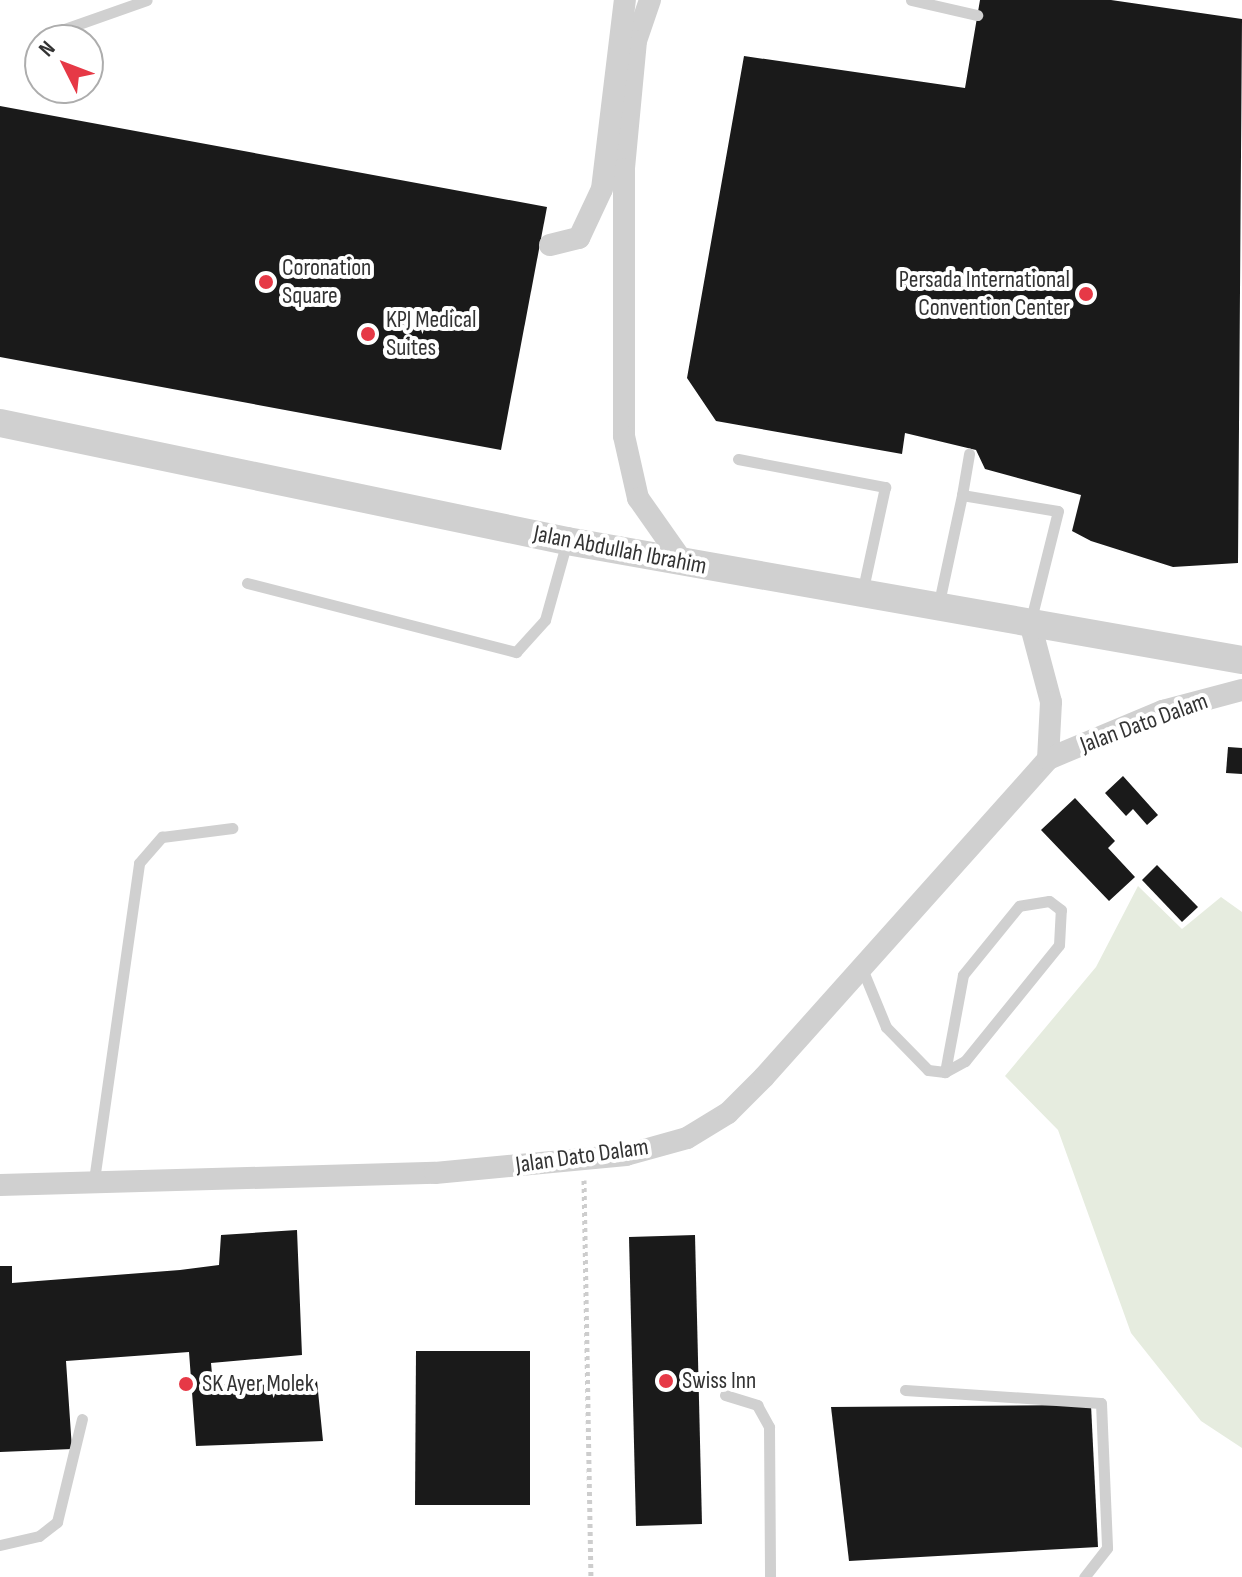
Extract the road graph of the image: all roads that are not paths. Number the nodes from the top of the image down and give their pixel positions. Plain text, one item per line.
1 (147, 0) edge
2 (625, 0) edge
3 (650, 0) edge
4 (911, 0) edge
5 (948, 2) edge
6 (977, 15) dead end
7 (79, 24) edge
8 (550, 245) dead end
9 (0, 423) edge
10 (969, 454) dead end
11 (738, 459) dead end
12 (962, 495) junction
13 (567, 541) junction
14 (683, 562) junction
15 (247, 583) dead end
16 (862, 594) junction
17 (938, 607) junction
18 (1030, 623) junction
19 (1242, 660) edge
20 (1242, 690) edge
21 (1048, 759) junction
22 (232, 828) dead end
23 (861, 964) junction
24 (945, 1072) junction
25 (94, 1180) junction
26 (0, 1185) edge
27 (905, 1390) dead end
28 (725, 1395) dead end
29 (82, 1419) dead end
30 (0, 1545) edge
31 (770, 1577) edge
32 (1084, 1577) edge

1 - 7 lane
2 - 8 street
3 - 14 street
4 - 5 lane
5 - 6 lane
9 - 13 street, Jalan Abdullah Ibrahim
10 - 12 lane
11 - 16 lane
12 - 17 lane
12 - 18 lane
13 - 14 street, Jalan Abdullah Ibrahim
13 - 15 lane
14 - 16 street, Jalan Abdullah Ibrahim
16 - 17 street, Jalan Abdullah Ibrahim
17 - 18 street, Jalan Abdullah Ibrahim
18 - 19 street, Jalan Abdullah Ibrahim
18 - 21 street, Jalan Dato Dalam
20 - 21 street, Jalan Dato Dalam
21 - 23 street, Jalan Dato Dalam
22 - 25 lane
23 - 24 lane
23 - 25 street, Jalan Dato Dalam
24 - 24 lane
25 - 26 street, Jalan Dato Dalam
27 - 32 lane
28 - 31 lane
29 - 30 lane

